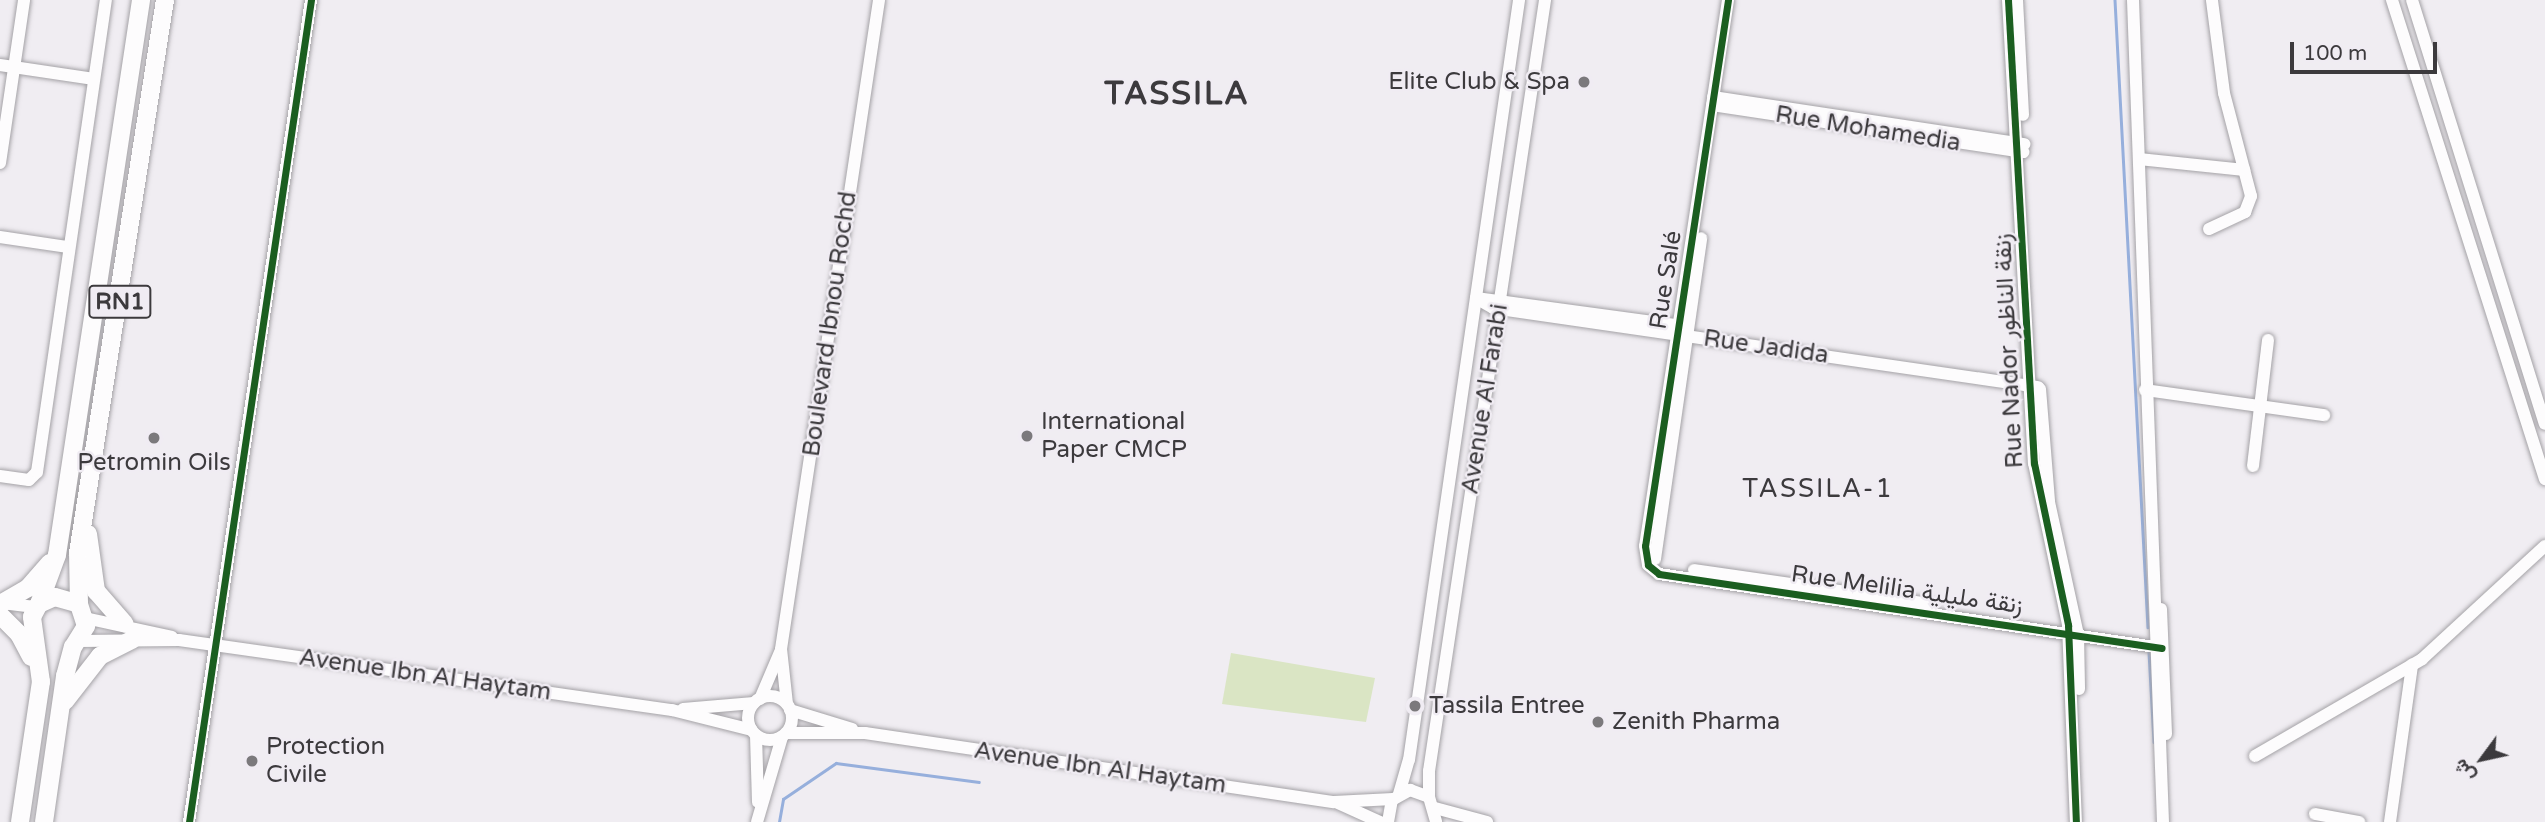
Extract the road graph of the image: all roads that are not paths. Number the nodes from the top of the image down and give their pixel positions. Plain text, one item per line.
1 (24, 0) edge
2 (106, 0) edge
3 (141, 0) edge
4 (165, 0) edge
5 (311, 0) edge
6 (879, 0) edge
7 (1520, 0) edge
8 (1545, 0) edge
9 (1728, 0) edge
10 (1735, 0) edge
11 (2008, 0) edge
12 (2017, 0) edge
13 (2133, 0) edge
14 (2141, 0) edge
15 (2211, 0) edge
16 (2392, 0) edge
17 (2412, 0) edge
18 (0, 65) edge
19 (14, 67) junction
20 (94, 79) junction
21 (1716, 102) junction
22 (3, 126) edge
23 (2021, 147) junction
24 (2143, 159) junction
25 (0, 163) edge
26 (2244, 170) junction
27 (2209, 229) dead end
28 (0, 237) edge
29 (68, 247) junction
30 (1476, 298) junction
31 (1500, 304) junction
32 (1683, 330) junction
33 (2268, 340) dead end
34 (2035, 383) junction
35 (2149, 390) junction
36 (2261, 406) junction
37 (2324, 415) dead end
38 (2545, 424) edge
39 (2253, 466) dead end
40 (0, 476) edge
41 (2545, 480) edge
42 (86, 514) junction
43 (2545, 546) edge
44 (57, 555) junction
45 (1652, 562) joint
46 (38, 605) junction
47 (1, 609) edge
48 (82, 611) junction
49 (124, 623) junction
50 (2073, 630) junction
51 (33, 632) junction
52 (132, 640) junction
53 (179, 640) junction
54 (2158, 642) junction
55 (76, 644) junction
56 (217, 645) junction
57 (781, 649) junction
58 (2412, 665) junction
59 (757, 701) junction
60 (38, 704) junction
61 (789, 707) junction
62 (672, 710) junction
63 (59, 713) junction
64 (754, 733) junction
65 (865, 733) junction
66 (784, 735) junction
67 (2255, 756) dead end
68 (1396, 796) junction
69 (1334, 802) junction
70 (1432, 802) junction
71 (2315, 814) dead end
72 (757, 818) edge
73 (20, 822) edge
74 (44, 822) edge
75 (189, 822) edge
76 (1380, 822) edge
77 (1388, 822) edge
78 (1436, 822) edge
79 (1487, 822) edge
80 (2076, 822) edge
81 (2084, 822) edge
82 (2163, 822) edge
83 (2171, 822) edge
84 (2359, 822) edge
85 (2390, 822) edge

1 - 19 street
2 - 20 street
3 - 44 highway, RN1
4 - 42 highway, RN1
5 - 56 street
6 - 57 street, Boulevard Ibnou Rochd
7 - 30 street, Avenue Al Farabi
8 - 31 street, Avenue Al Farabi
9 - 21 street, Rue Salé
10 - 21 street, Rue Salé
11 - 23 street, Rue Nador زنقة الناظور
12 - 23 street, Rue Nador زنقة الناظور
13 - 24 street
14 - 24 street
15 - 26 street
16 - 41 street
17 - 38 street
18 - 19 street
19 - 20 street
19 - 22 street
20 - 29 street
21 - 23 street, Rue Mohamedia
21 - 32 street, Rue Salé
22 - 25 street
23 - 34 street, Rue Nador زنقة الناظور
24 - 26 street
24 - 35 street
26 - 27 street
28 - 29 street
29 - 40 street
30 - 31 street, Rue Jadida
30 - 68 street, Avenue Al Farabi
31 - 32 street, Rue Jadida
31 - 70 street, Avenue Al Farabi
32 - 34 street, Rue Jadida
32 - 45 street, Rue Salé
33 - 36 street
34 - 50 street, Rue Nador زنقة الناظور
35 - 36 street
35 - 54 street
36 - 37 street
36 - 39 street
42 - 48 highway, RN1
42 - 49 highway
43 - 58 street
44 - 46 highway, RN1
44 - 47 highway
45 - 50 street, Rue Melilia زنقة مليلية
46 - 47 street
46 - 48 highway
46 - 51 highway, RN1
47 - 51 street
47 - 60 highway
48 - 49 street, Avenue Ibn Al Haytam
48 - 55 highway, RN1
49 - 53 street, Avenue Ibn Al Haytam
50 - 54 street, Rue Melilia زنقة مليلية
50 - 80 street, Rue Nador زنقة الناظور
50 - 81 street, Rue Nador زنقة الناظور
51 - 55 highway
51 - 60 highway, RN1
52 - 53 street, Avenue Ibn Al Haytam
52 - 55 street, Avenue Ibn Al Haytam
52 - 63 highway
53 - 56 street, Avenue Ibn Al Haytam
54 - 82 street
54 - 83 street
55 - 63 highway, RN1
56 - 62 street, Avenue Ibn Al Haytam
56 - 75 street
57 - 59 street, Boulevard Ibnou Rochd
57 - 61 street, Boulevard Ibnou Rochd
58 - 67 street
58 - 85 street
59 - 61 street
59 - 62 street, Avenue Ibn Al Haytam
59 - 64 street
60 - 73 highway, RN1
61 - 65 street, Avenue Ibn Al Haytam
61 - 66 street
62 - 64 street, Avenue Ibn Al Haytam
63 - 74 highway, RN1
64 - 66 street
64 - 72 street
65 - 66 street, Avenue Ibn Al Haytam
65 - 69 street, Avenue Ibn Al Haytam
66 - 72 street
68 - 69 street, Avenue Ibn Al Haytam
68 - 70 street, Avenue Ibn Al Haytam
68 - 77 street, Avenue Al Farabi
69 - 76 street, Avenue Ibn Al Haytam
70 - 78 street, Avenue Al Farabi
70 - 79 street
71 - 84 street

